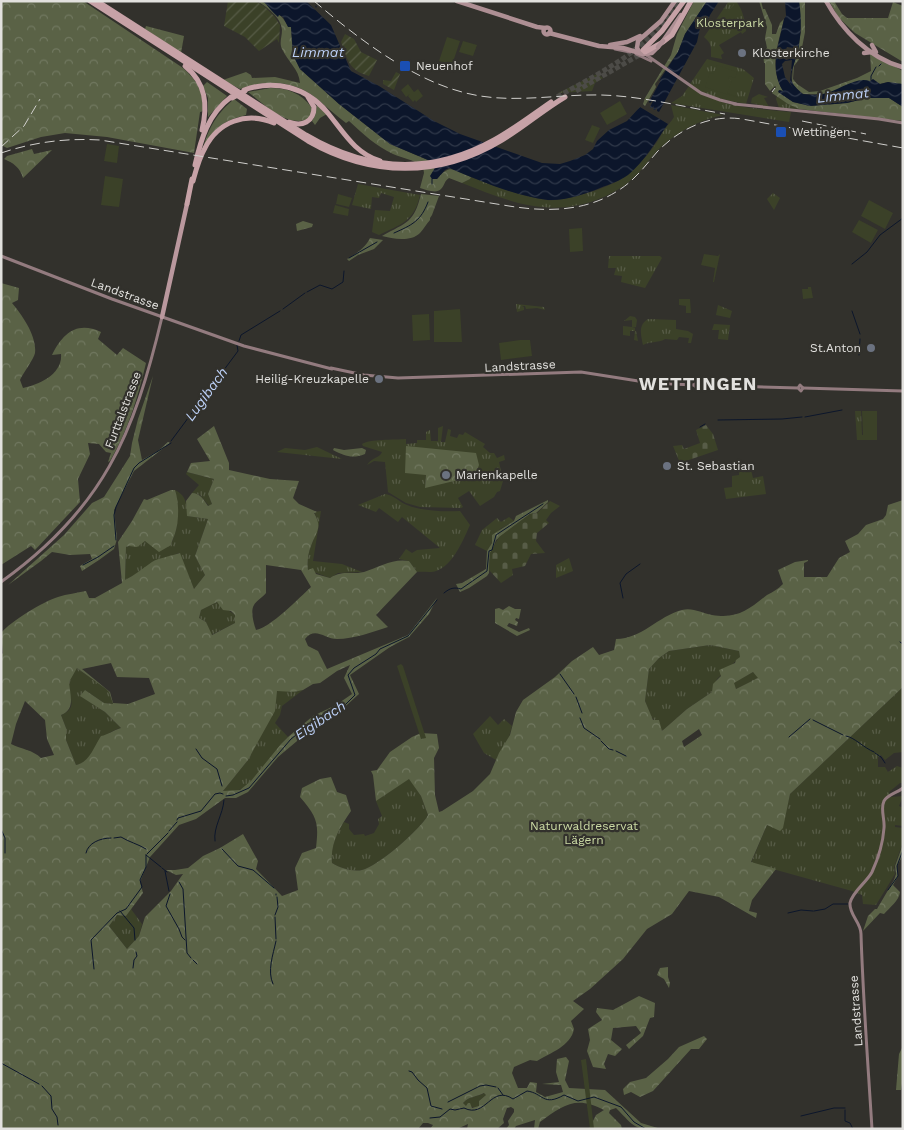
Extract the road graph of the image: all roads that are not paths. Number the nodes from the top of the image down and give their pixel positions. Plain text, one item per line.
1 (90, 1) edge
2 (97, 1) edge
3 (675, 1) edge
4 (688, 1) edge
5 (826, 1) edge
6 (456, 2) edge
7 (681, 14) joint
8 (648, 32) junction
9 (611, 46) junction
10 (657, 48) junction
11 (642, 53) junction
12 (174, 55) junction
13 (654, 62) junction
14 (902, 67) edge
15 (245, 90) junction
16 (231, 97) junction
17 (558, 97) tunnel mouth
18 (565, 97) tunnel mouth
19 (278, 118) junction
20 (903, 124) edge
21 (284, 126) junction
22 (495, 142) junction
23 (196, 159) junction
24 (395, 165) junction
25 (193, 181) junction
26 (187, 204) junction
27 (1, 256) edge
28 (162, 317) junction
29 (903, 391) edge
30 (1, 582) edge
31 (903, 788) edge
32 (872, 1129) edge

1 - 12 highway
2 - 19 highway
3 - 8 main road
4 - 7 highway
4 - 11 highway
4 - 11 highway
5 - 14 main road
6 - 9 main road
7 - 10 main road, bridge
8 - 9 main road
8 - 11 main road
9 - 11 main road
10 - 11 main road
10 - 13 main road
11 - 13 main road
12 - 21 highway
12 - 23 highway
13 - 20 main road
15 - 16 highway, bridge
15 - 19 highway
15 - 24 highway
16 - 23 highway
16 - 25 highway
17 - 22 highway
18 - 22 highway
19 - 24 highway
21 - 22 highway
21 - 25 highway
22 - 24 highway
23 - 26 highway
25 - 26 highway
26 - 28 highway, Furttalstrasse
27 - 28 main road, Landstrasse
28 - 29 main road, Landstrasse
28 - 30 main road, Furttalstrasse
31 - 32 main road, Landstrasse

